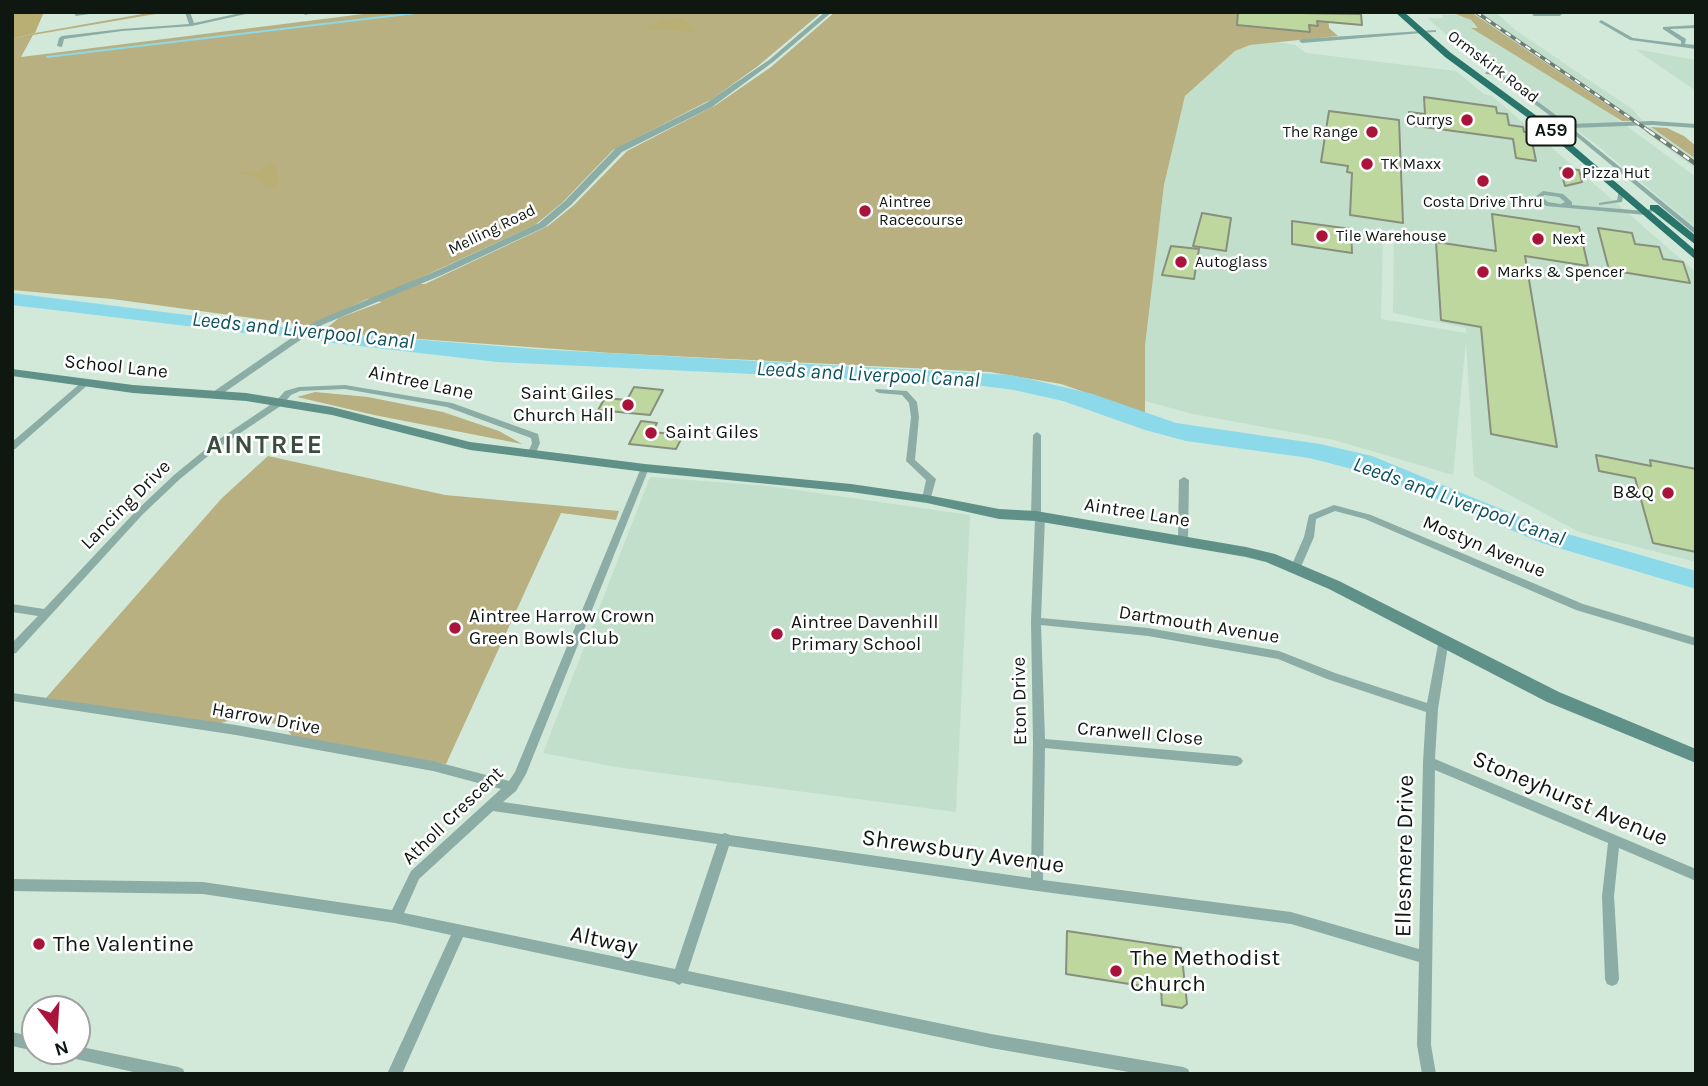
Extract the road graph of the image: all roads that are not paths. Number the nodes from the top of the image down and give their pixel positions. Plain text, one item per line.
1 (75, 12) edge
2 (100, 12) edge
3 (187, 12) edge
4 (252, 12) edge
5 (829, 12) edge
6 (1399, 12) edge
7 (1412, 12) edge
8 (1562, 12) edge
9 (239, 15) junction
10 (1534, 15) dead end
11 (1604, 17) edge
12 (127, 21) dead end
13 (243, 22) dead end
14 (191, 25) junction
15 (1696, 26) edge
16 (136, 29) junction
17 (122, 30) junction
18 (1434, 31) junction
19 (1423, 34) junction
20 (128, 35) dead end
21 (1302, 41) dead end
22 (1683, 45) junction
23 (60, 46) dead end
24 (1696, 47) edge
25 (1488, 74) junction
26 (1567, 126) junction
27 (1696, 126) edge
28 (1621, 191) junction
29 (1590, 204) junction
30 (1656, 209) junction
31 (1643, 211) junction
32 (1696, 233) edge
33 (1696, 242) edge
34 (1696, 257) edge
35 (12, 372) edge
36 (86, 383) junction
37 (879, 391) dead end
38 (215, 394) junction
39 (279, 403) junction
40 (1037, 435) dead end
41 (12, 447) edge
42 (531, 455) junction
43 (645, 468) junction
44 (1184, 480) dead end
45 (927, 499) junction
46 (1038, 516) junction
47 (1183, 539) junction
48 (1295, 569) junction
49 (12, 608) edge
50 (46, 613) junction
51 (1036, 621) junction
52 (1444, 639) junction
53 (1696, 642) edge
54 (12, 650) edge
55 (12, 697) edge
56 (1432, 709) junction
57 (1039, 743) junction
58 (1696, 756) edge
59 (1237, 761) dead end
60 (1429, 762) junction
61 (512, 787) junction
62 (492, 806) junction
63 (725, 838) junction
64 (1614, 842) junction
65 (1696, 875) edge
66 (1037, 885) junction
67 (14, 887) edge
68 (395, 917) junction
69 (459, 932) junction
70 (1424, 957) junction
71 (679, 978) junction
72 (1612, 979) dead end
73 (91, 1056) edge
74 (1140, 1070) edge
75 (178, 1074) edge
76 (394, 1074) edge
77 (1183, 1074) edge
78 (1429, 1074) edge

1 - 2 street
3 - 14 street
4 - 9 street
5 - 38 street, Melling Road
6 - 19 highway, Ormskirk Road / A59
7 - 18 highway, Ormskirk Road / A59
8 - 10 street
9 - 13 street
9 - 14 street
11 - 22 street
12 - 17 street
14 - 16 street
15 - 22 street
16 - 17 street
16 - 20 street
17 - 23 street
18 - 19 street
18 - 25 highway, Ormskirk Road / A59
19 - 21 street
19 - 28 highway, Ormskirk Road / A59
22 - 24 street
25 - 26 street
25 - 30 highway, Ormskirk Road / A59
26 - 27 street
26 - 32 street
28 - 29 street
28 - 31 highway, Ormskirk Road / A59
29 - 31 street
29 - 31 street
30 - 31 street
30 - 33 highway, Ormskirk Road / A59
31 - 34 highway, Ormskirk Road / A59
35 - 36 main road, School Lane
36 - 38 main road, School Lane
36 - 41 street
37 - 45 street
38 - 39 main road, Aintree Lane
39 - 42 main road, Aintree Lane
39 - 42 street, Aintree Lane
39 - 50 street, Lancing Drive
40 - 46 street, Eton Drive
42 - 43 main road, Aintree Lane
43 - 45 main road, Aintree Lane
43 - 61 street, Atholl Crescent
44 - 47 street
45 - 46 main road, Aintree Lane
46 - 47 main road, Aintree Lane
46 - 51 street, Eton Drive
47 - 48 main road, Aintree Lane
48 - 52 main road, Aintree Lane
48 - 53 street, Mostyn Avenue
49 - 50 street
50 - 54 street, Lancing Drive
51 - 56 street, Dartmouth Avenue
51 - 57 street, Eton Drive
52 - 56 street, Ellesmere Drive
52 - 58 main road, Aintree Lane
55 - 61 street, Harrow Drive
56 - 60 street, Ellesmere Drive
57 - 59 street, Cranwell Close
57 - 66 street, Eton Drive
60 - 64 street, Stoneyhurst Avenue
60 - 70 street, Ellesmere Drive
61 - 62 street, Atholl Crescent
62 - 63 street, Shrewsbury Avenue
62 - 68 street, Atholl Crescent
63 - 66 street, Shrewsbury Avenue
63 - 71 street
64 - 65 street, Stoneyhurst Avenue
64 - 72 street
66 - 70 street, Shrewsbury Avenue
67 - 68 street, Altway
68 - 69 street, Altway
69 - 71 street, Altway
69 - 76 street
70 - 78 street, Ellesmere Drive
71 - 74 street, Altway
73 - 75 street
74 - 77 street, Altway

